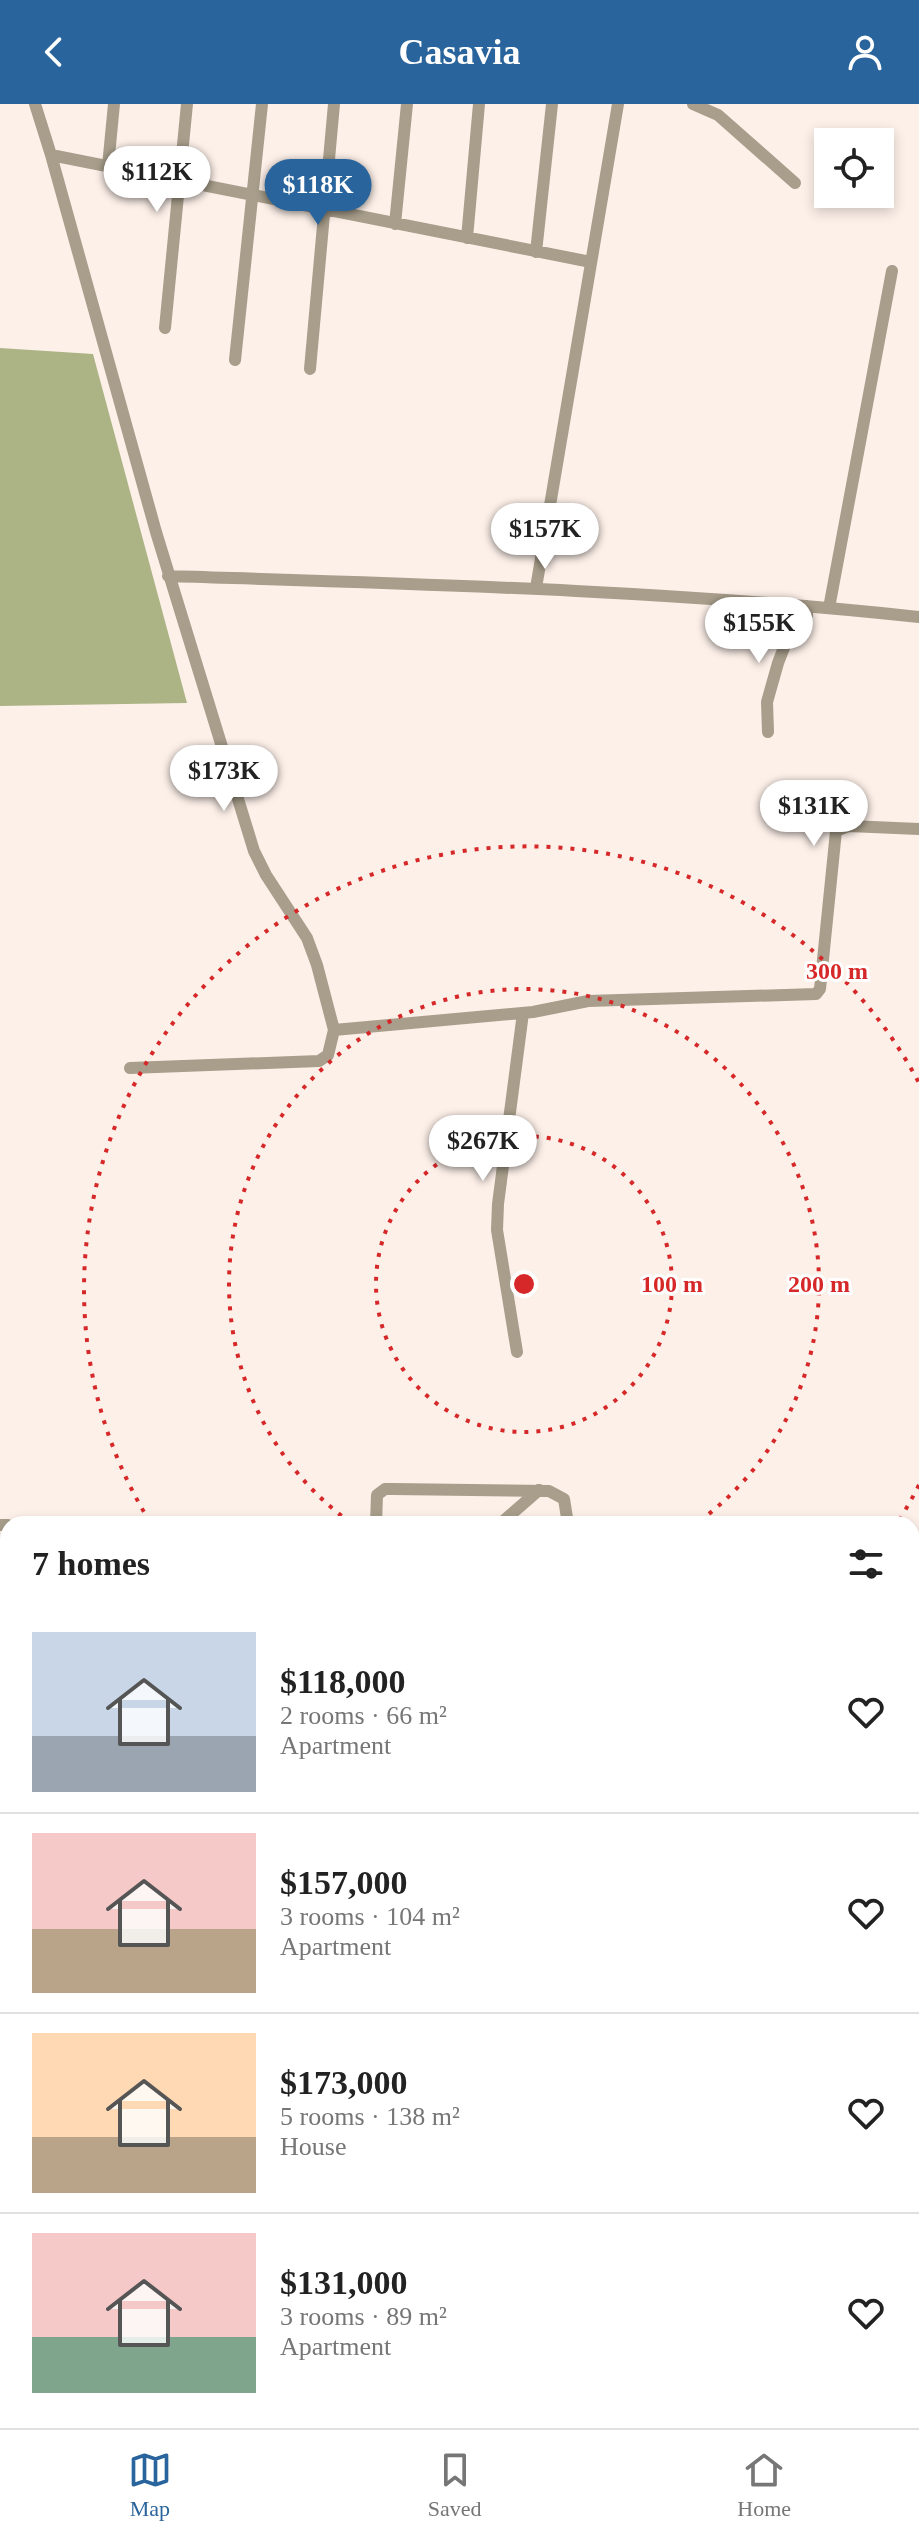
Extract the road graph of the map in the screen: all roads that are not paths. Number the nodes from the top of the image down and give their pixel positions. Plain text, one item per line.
1 (35, 104) edge
2 (114, 104) edge
3 (187, 104) edge
4 (262, 104) edge
5 (334, 104) edge
6 (407, 104) edge
7 (479, 104) edge
8 (552, 104) edge
9 (618, 104) edge
10 (693, 104) edge
11 (51, 155) junction
12 (108, 166) junction
13 (178, 181) junction
14 (795, 183) dead end
15 (252, 196) junction
16 (322, 210) junction
17 (395, 224) junction
18 (467, 238) junction
19 (536, 252) junction
20 (591, 262) junction
21 (892, 271) dead end
22 (165, 328) dead end
23 (235, 360) dead end
24 (310, 369) dead end
25 (168, 576) junction
26 (536, 588) junction
27 (807, 606) junction
28 (829, 608) junction
29 (919, 617) edge
30 (768, 732) dead end
31 (919, 829) edge
32 (523, 1013) junction
33 (334, 1030) junction
34 (130, 1068) dead end
35 (517, 1352) dead end
36 (539, 1490) junction
37 (376, 1516) edge
38 (509, 1516) edge
39 (568, 1516) edge

1 - 11 street
2 - 12 street
3 - 13 street
4 - 15 street
5 - 16 street
6 - 17 street
7 - 18 street
8 - 19 street
9 - 20 street
10 - 14 street
11 - 12 street
11 - 25 street
12 - 13 street
13 - 15 street
13 - 22 street
15 - 16 street
15 - 23 street
16 - 17 street
16 - 24 street
17 - 18 street
18 - 19 street
19 - 20 street
20 - 26 street
21 - 28 street
25 - 26 street
25 - 33 street
26 - 27 street
27 - 28 street
27 - 30 street
28 - 29 street
31 - 32 street
32 - 33 street
32 - 35 street
33 - 34 street
36 - 37 street
36 - 38 street
36 - 39 street

